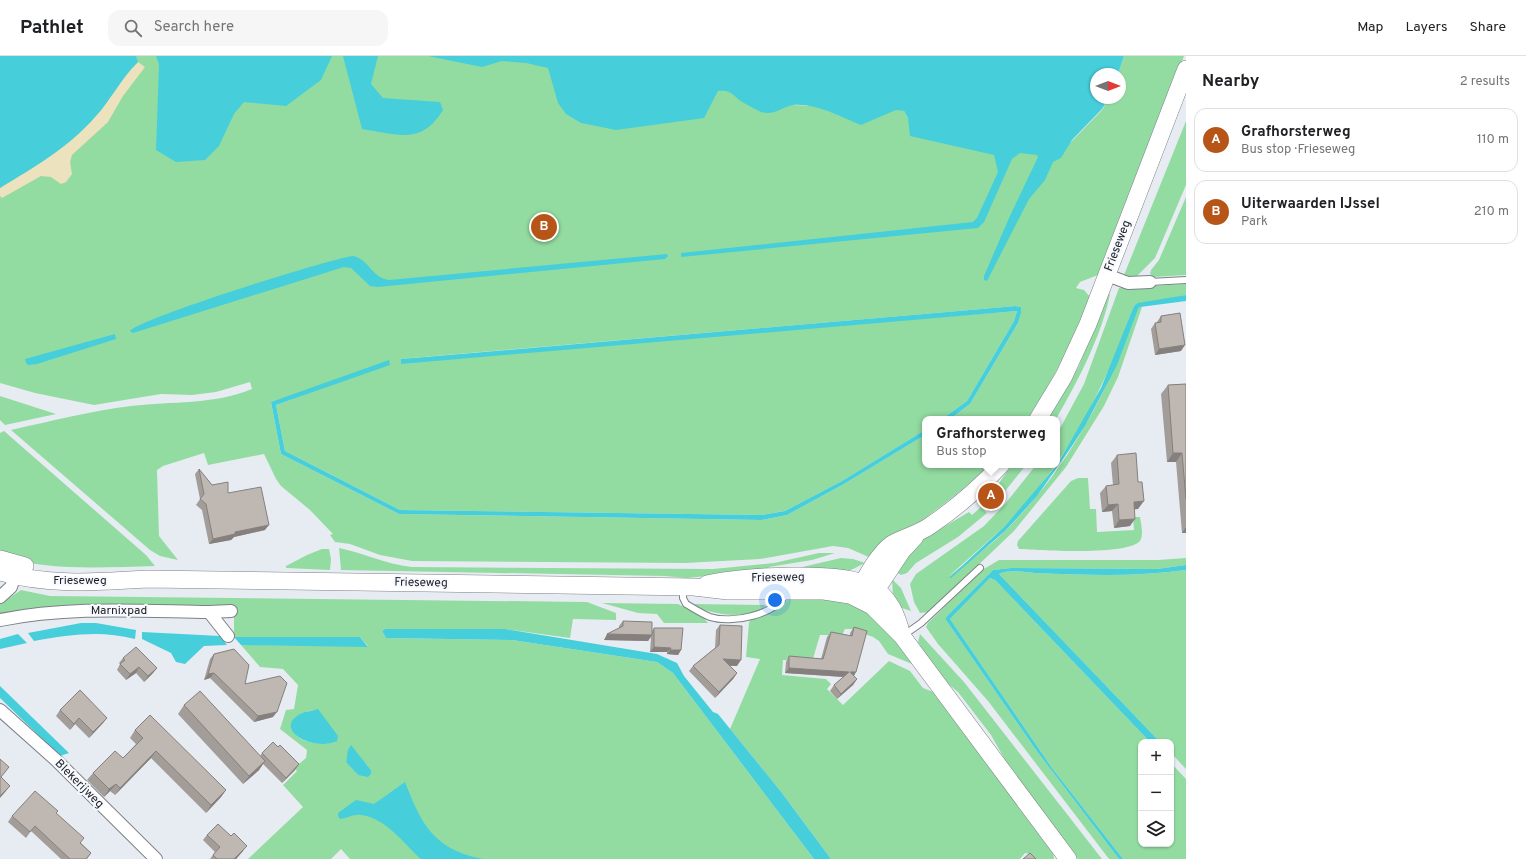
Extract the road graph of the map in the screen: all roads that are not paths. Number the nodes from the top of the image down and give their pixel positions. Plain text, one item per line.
1 (1186, 69) edge
2 (1107, 275) junction
3 (1186, 280) edge
4 (1150, 282) joint
5 (1040, 416) edge
6 (998, 468) edge
7 (0, 559) edge
8 (980, 568) dead end
9 (9, 577) edge
10 (786, 584) junction
11 (689, 587) junction
12 (866, 590) junction
13 (0, 597) edge
14 (232, 611) dead end
15 (209, 612) junction
16 (0, 620) edge
17 (228, 636) dead end
18 (902, 636) junction
19 (0, 710) edge
20 (1062, 855) edge
21 (156, 859) edge

1 - 2 main road, Frieseweg
2 - 4 street
2 - 5 main road, Frieseweg
3 - 4 lane
6 - 12 main road
7 - 9 main road, Frieseweg
8 - 18 lane
9 - 11 main road, Frieseweg
9 - 13 street
10 - 11 main road, Frieseweg
10 - 11 lane
10 - 12 main road, Frieseweg
12 - 18 main road, Frieseweg
14 - 15 street
15 - 16 street, Marnixpad
15 - 17 street
18 - 20 main road, Frieseweg
19 - 21 street, Blekerijweg

